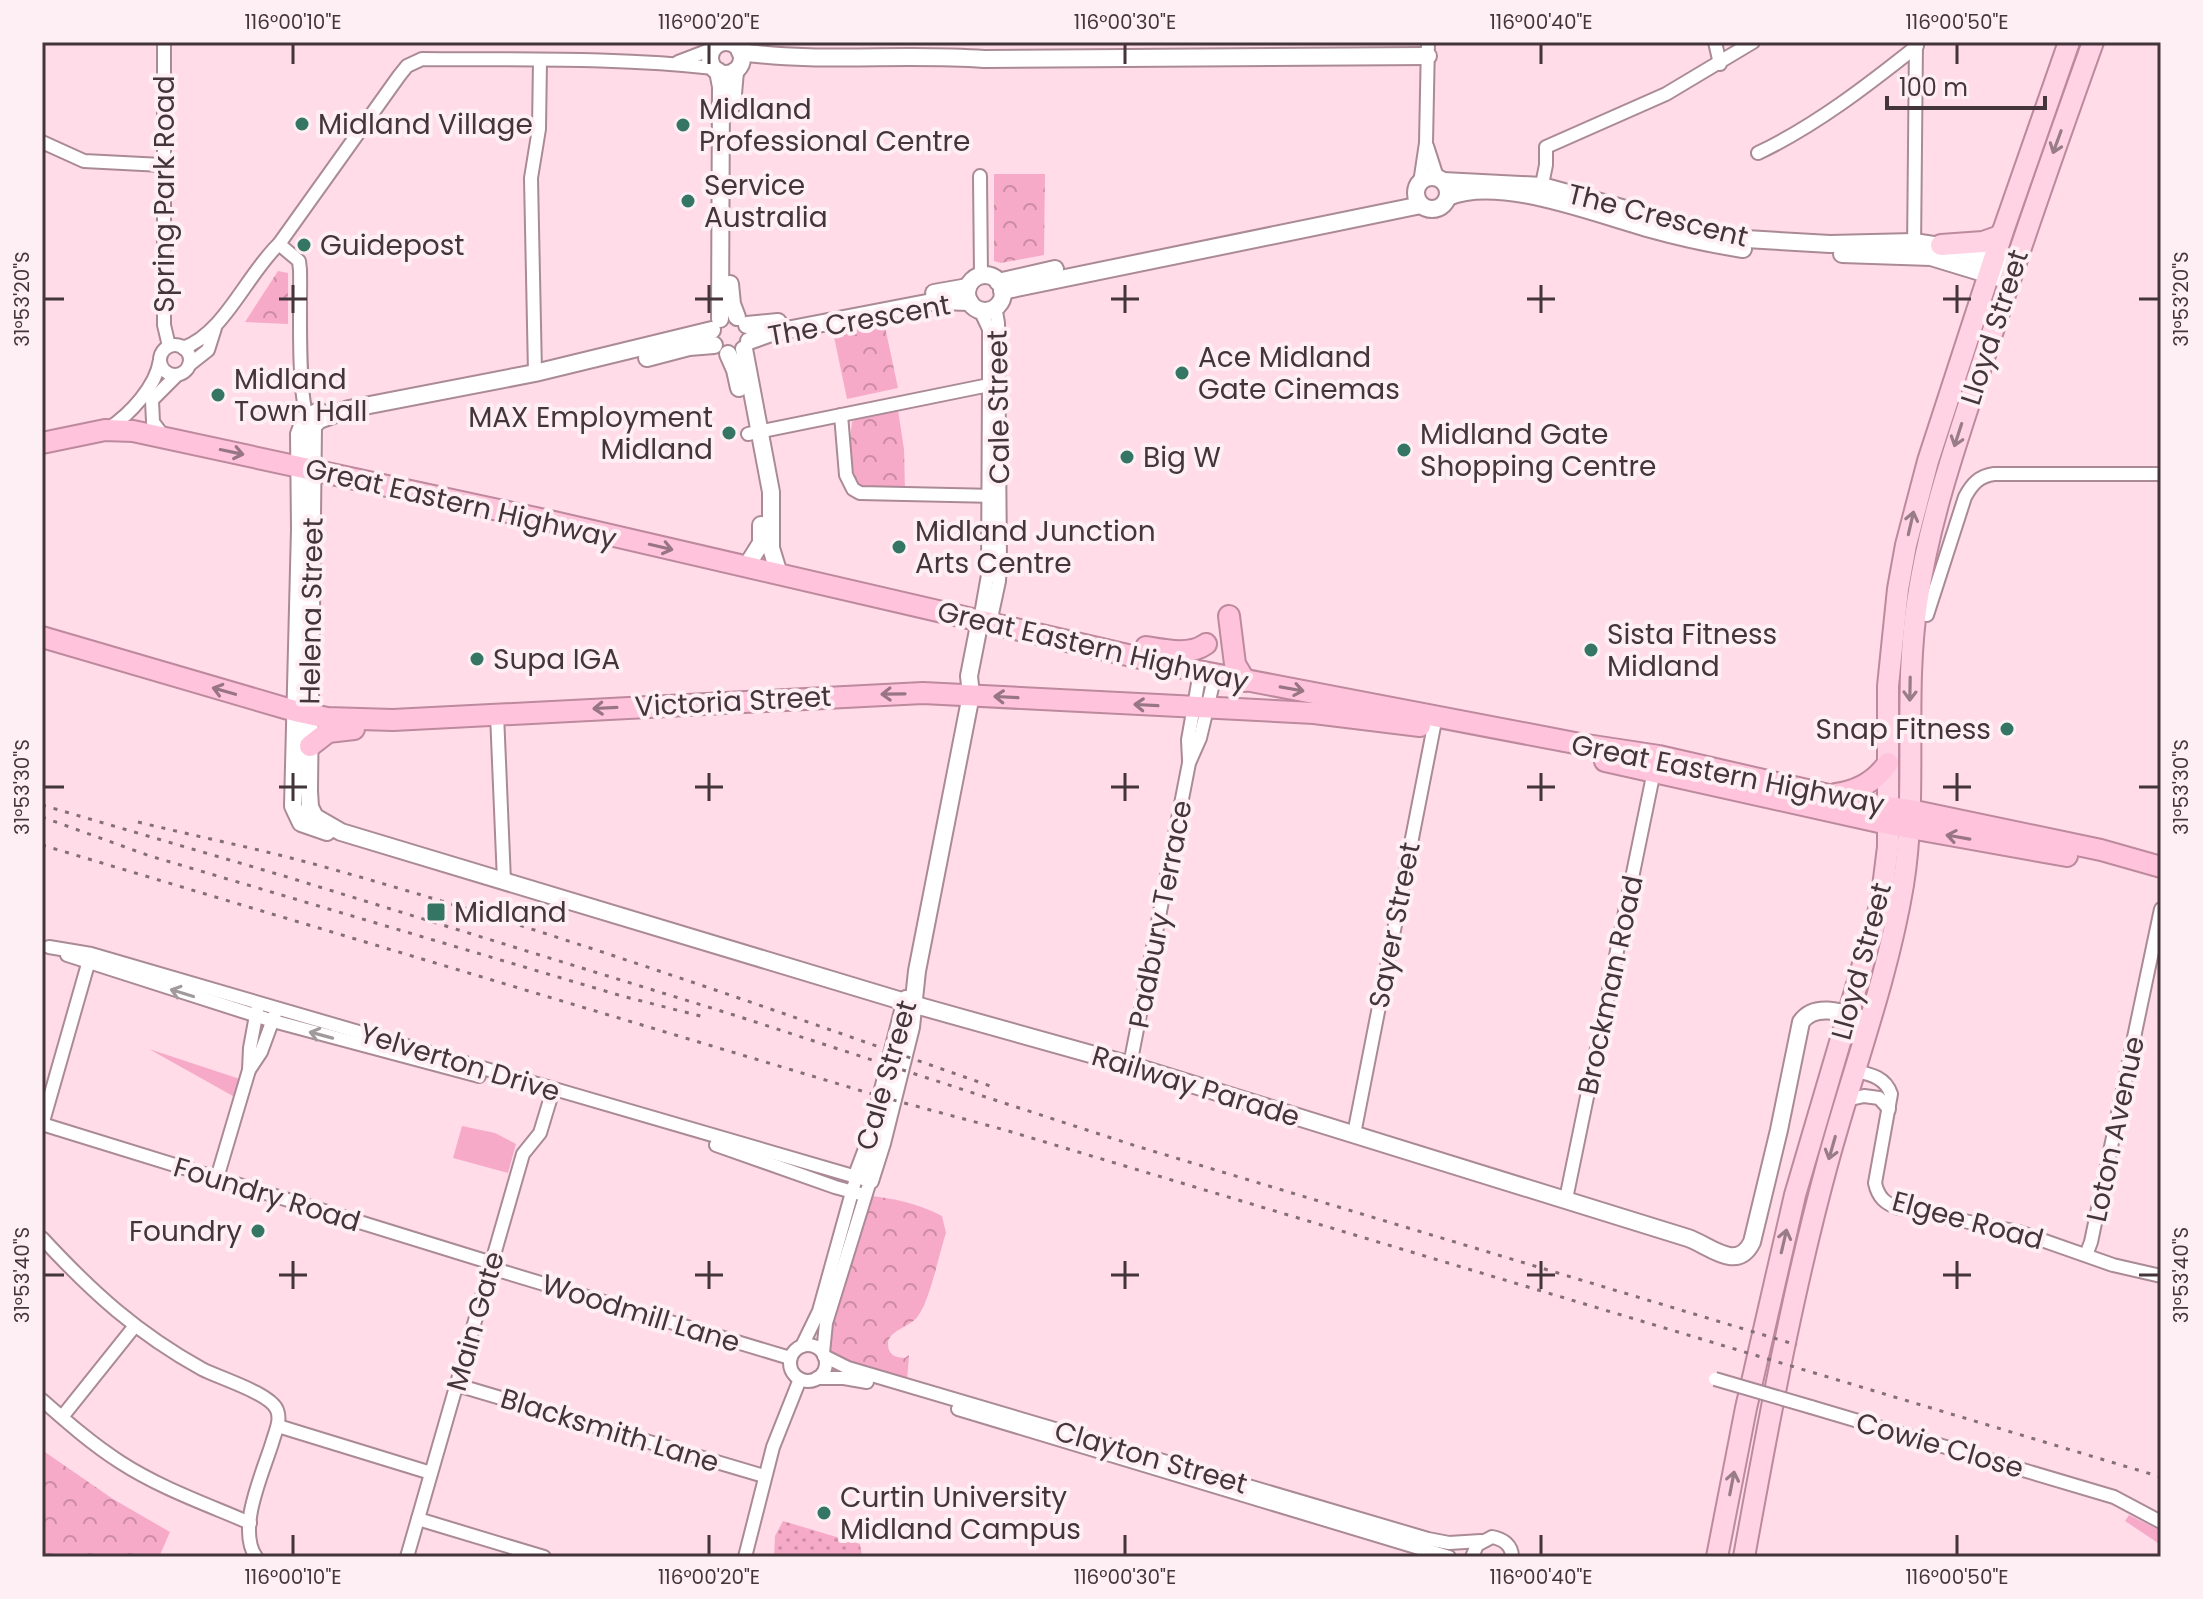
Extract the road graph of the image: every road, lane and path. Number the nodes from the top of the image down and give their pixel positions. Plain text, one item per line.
1 (164, 42) edge
2 (1715, 42) edge
3 (1753, 42) edge
4 (2069, 42) edge
5 (2093, 42) edge
6 (1918, 44) edge
7 (1428, 49) edge
8 (1152, 50) edge
9 (729, 52) edge
10 (540, 60) junction
11 (675, 63) junction
12 (1720, 64) junction
13 (716, 70) junction
14 (42, 142) edge
15 (1426, 143) junction
16 (1758, 153) dead end
17 (162, 165) junction
18 (980, 176) dead end
19 (1443, 185) junction
20 (1541, 192) junction
21 (1419, 195) junction
22 (2003, 231) junction
23 (279, 244) junction
24 (1941, 245) junction
25 (1914, 249) junction
26 (2002, 271) junction
27 (985, 293) junction
28 (216, 325) junction
29 (731, 335) junction
30 (169, 346) junction
31 (183, 348) junction
32 (160, 360) junction
33 (189, 365) junction
34 (535, 373) junction
35 (177, 375) junction
36 (989, 385) junction
37 (841, 415) junction
38 (309, 422) junction
39 (105, 430) junction
40 (754, 433) junction
41 (164, 438) junction
42 (42, 443) edge
43 (306, 468) junction
44 (2161, 474) edge
45 (994, 496) junction
46 (746, 567) junction
47 (779, 574) junction
48 (1927, 615) dead end
49 (1229, 616) dead end
50 (985, 621) junction
51 (42, 637) edge
52 (1206, 644) dead end
53 (1110, 650) junction
54 (1208, 673) junction
55 (1245, 681) junction
56 (971, 695) junction
57 (1201, 708) junction
58 (303, 713) junction
59 (497, 714) junction
60 (393, 720) junction
61 (1435, 722) junction
62 (310, 746) junction
63 (1888, 763) junction
64 (1654, 771) junction
65 (1828, 795) junction
66 (301, 807) junction
67 (1888, 815) junction
68 (1910, 819) junction
69 (2154, 865) edge
70 (504, 881) junction
71 (2161, 909) edge
72 (45, 946) edge
73 (90, 959) junction
74 (259, 1002) junction
75 (910, 1004) junction
76 (277, 1007) junction
77 (1847, 1015) junction
78 (256, 1016) junction
79 (273, 1021) junction
80 (1870, 1021) junction
81 (1130, 1065) junction
82 (249, 1070) junction
83 (1855, 1071) junction
84 (552, 1093) junction
85 (1846, 1100) junction
86 (1820, 1107) junction
87 (1889, 1109) junction
88 (42, 1125) edge
89 (1354, 1134) junction
90 (217, 1178) junction
91 (861, 1187) junction
92 (1566, 1199) junction
93 (42, 1238) edge
94 (2086, 1255) junction
95 (492, 1265) junction
96 (2161, 1276) edge
97 (134, 1327) junction
98 (802, 1346) junction
99 (823, 1355) junction
100 (790, 1358) junction
101 (817, 1378) junction
102 (800, 1379) junction
103 (1715, 1379) dead end
104 (457, 1385) junction
105 (42, 1400) edge
106 (62, 1417) junction
107 (278, 1426) junction
108 (431, 1473) junction
109 (1759, 1473) junction
110 (764, 1476) junction
111 (418, 1519) junction
112 (2161, 1522) edge
113 (250, 1523) junction
114 (1481, 1541) junction
115 (1516, 1555) edge
116 (256, 1557) edge
117 (407, 1557) edge
118 (544, 1557) edge
119 (745, 1557) edge
120 (1449, 1557) edge
121 (1472, 1557) edge
122 (1717, 1557) edge
123 (1744, 1557) edge
124 (1755, 1557) edge

1 - 17 street, Spring Park Road
2 - 12 street
3 - 12 street
4 - 22 main road, Lloyd Street
5 -> 26 main road, Lloyd Street
6 - 16 street
6 - 25 street
7 - 8 street
7 - 15 street
8 - 9 street
9 - 11 street
9 - 13 street
9 - 29 street
10 - 11 street
10 - 23 street
10 - 34 street
11 - 13 street
12 - 20 street
13 - 29 street
14 - 17 street
15 - 19 street
15 - 21 street
17 - 30 street, Spring Park Road
18 - 27 street, Cale Street
19 - 20 street, The Crescent
19 - 21 street, The Crescent
19 - 21 street, The Crescent
20 - 25 street, The Crescent
21 - 27 street, The Crescent
22 - 24 main road
22 - 26 main road, Lloyd Street
23 - 28 street
23 - 38 street, Helena Street
24 - 25 street, The Crescent
24 - 26 street, The Crescent
25 - 26 street, The Crescent
63 -> 26 main road, Lloyd Street
26 -> 68 main road, Lloyd Street
27 - 29 street, The Crescent
27 - 36 street, Cale Street
27 - 45 street, Cale Street
28 - 31 street
28 - 33 street
29 - 34 street, The Crescent
29 - 40 street
30 - 31 street
30 - 32 street
31 - 33 street
32 - 35 street
32 - 39 street
33 - 35 street
34 - 38 street, The Crescent
35 - 41 street
36 - 37 street
36 - 45 street, Cale Street
37 - 40 street
37 - 45 street
38 - 43 street, Helena Street
39 - 41 highway, Great Eastern Highway
39 - 42 highway, Great Eastern Highway
40 - 46 street
40 - 47 street
41 -> 43 highway, Great Eastern Highway
43 -> 46 highway, Great Eastern Highway
43 - 58 street, Helena Street
44 - 48 street
45 - 50 street, Cale Street
46 - 47 highway, Great Eastern Highway
47 - 50 highway, Great Eastern Highway
49 - 55 highway
50 - 53 highway, Great Eastern Highway
50 - 56 street, Cale Street
58 -> 51 highway, Victoria Street
52 - 53 highway
53 - 54 highway, Great Eastern Highway
54 - 55 highway, Great Eastern Highway
54 - 57 street, Padbury Terrace
55 -> 61 highway, Great Eastern Highway
57 -> 56 highway, Victoria Street
56 -> 59 highway, Victoria Street
56 - 75 street, Cale Street
57 - 61 highway, Victoria Street
57 - 81 street, Padbury Terrace
58 - 60 highway, Victoria Street
58 - 62 street, Helena Street
58 - 66 street, Helena Street
59 - 60 highway, Victoria Street
59 - 70 street
60 - 62 highway
61 - 64 highway, Great Eastern Highway
61 - 65 highway, Great Eastern Highway
61 - 89 street, Sayer Street
62 - 66 street, Helena Street
63 - 65 highway
63 - 67 main road, Lloyd Street
64 - 67 highway, Great Eastern Highway
64 - 92 street, Brockman Road
65 - 67 highway, Great Eastern Highway
66 - 70 street, Railway Parade
67 - 68 highway, Great Eastern Highway
67 - 77 main road, Lloyd Street
68 - 69 highway, Great Eastern Highway
68 - 80 main road, Lloyd Street
70 - 75 street, Railway Parade
71 - 94 street, Loton Avenue
72 - 73 street, Yelverton Drive
73 - 74 street, Yelverton Drive
78 -> 73 street, Yelverton Drive
73 - 88 street
74 - 76 street, Yelverton Drive
74 - 78 street
75 - 81 street, Railway Parade
75 - 91 street, Cale Street
76 - 79 street
76 - 84 street, Yelverton Drive
77 - 80 street, Railway Parade
77 - 86 main road, Lloyd Street
77 - 92 street, Railway Parade
78 - 79 street, Yelverton Drive
78 - 82 street
79 - 82 street
84 -> 79 street, Yelverton Drive
80 - 83 main road, Lloyd Street
81 - 89 street, Railway Parade
82 - 90 street
83 - 85 main road, Lloyd Street
83 - 86 street
83 - 87 street
84 - 91 street, Yelverton Drive
84 - 95 street, Main Gate
85 - 87 street
85 -> 109 main road, Lloyd Street
122 -> 86 main road, Lloyd Street
87 - 94 street, Elgee Road
88 - 90 street, Foundry Road
89 - 92 street, Railway Parade
90 - 95 street, Foundry Road
91 - 98 street
91 - 99 street
93 - 97 street
94 - 96 street, Elgee Road
95 - 100 street, Woodmill Lane
95 - 104 street, Main Gate
97 - 106 street
97 - 107 street
98 - 99 street
98 - 100 street
99 - 101 street
99 - 114 street, Clayton Street
100 - 102 street
101 - 102 street
101 - 120 street, Clayton Street
102 - 110 street
103 - 112 street, Cowie Close, bridge
104 - 108 street, Main Gate
104 - 110 street, Blacksmith Lane
105 - 106 street
106 - 113 street
107 - 108 street
107 - 113 street
108 - 111 street, Main Gate
109 - 123 main road, Lloyd Street
109 - 124 main road
110 - 119 street
111 - 117 street, Main Gate
111 - 118 street
113 - 116 street
114 - 115 street, Clayton Street
114 - 121 street

